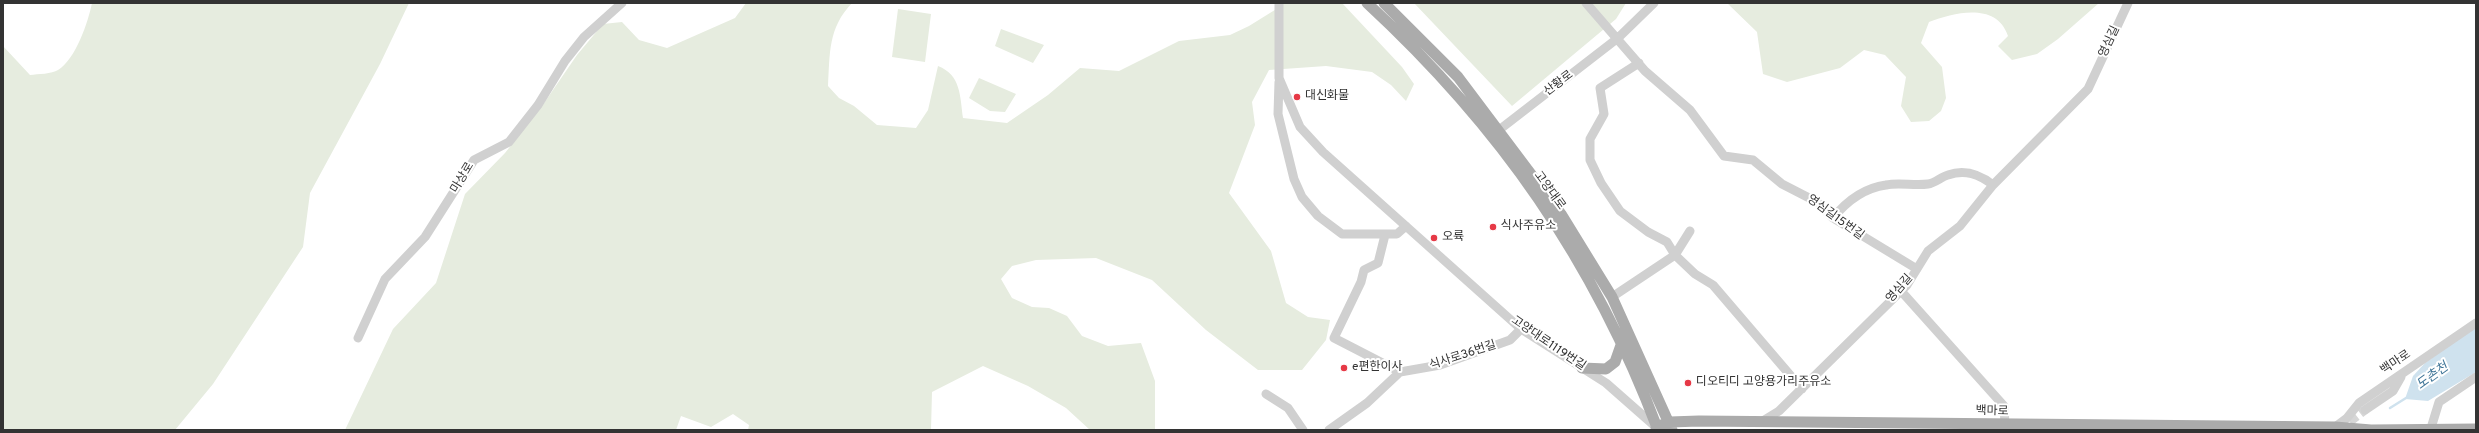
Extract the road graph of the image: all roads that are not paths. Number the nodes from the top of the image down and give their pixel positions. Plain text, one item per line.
1 (622, 3) edge
2 (1279, 3) edge
3 (1367, 3) edge
4 (1384, 3) edge
5 (1586, 3) edge
6 (1654, 3) edge
7 (2128, 3) edge
8 (1618, 38) junction
9 (1639, 63) junction
10 (1279, 78) junction
11 (1499, 130) junction
12 (1993, 185) junction
13 (1832, 218) junction
14 (1406, 226) junction
15 (1690, 231) dead end
16 (1385, 235) junction
17 (1675, 254) junction
18 (1917, 269) junction
19 (1901, 291) junction
20 (1612, 297) junction
21 (2476, 323) edge
22 (1521, 329) junction
23 (358, 338) dead end
24 (1621, 345) junction
25 (1582, 368) junction
26 (1400, 372) junction
27 (2403, 374) junction
28 (2476, 377) edge
29 (1802, 389) junction
30 (1266, 394) dead end
31 (2365, 410) tunnel mouth
32 (1760, 422) junction
33 (2335, 427) junction
34 (1664, 428) edge
35 (2003, 428) edge
36 (2431, 428) junction
37 (2476, 429) edge
38 (1303, 430) edge
39 (1329, 430) edge
40 (2371, 430) edge

1 - 23 street, 마상로
2 - 10 street, 고양대로1119번길
3 - 24 main road, 고양대로
4 - 11 main road, 고양대로
5 - 8 street
6 - 8 street, 산황로
7 - 12 street, 영심길
8 - 9 street, 영심길15번길
8 - 11 street, 산황로
9 - 13 street, 영심길15번길
9 - 17 street
10 - 14 street, 고양대로1119번길
10 - 16 street, 고양대로1119번길
11 - 20 main road, 고양대로
12 - 13 street
12 - 18 street, 영심길
13 - 18 street, 영심길15번길
14 - 16 street, 고양대로1119번길
14 - 22 street, 고양대로1119번길
15 - 17 street
16 - 26 street
17 - 20 street
17 - 29 street
18 - 19 street, 영심길
19 - 29 street, 영심길
19 - 35 street
20 - 34 main road, 고양대로
21 - 27 street, 백마로
22 - 25 street, 고양대로1119번길
22 - 26 street, 식사로36번길
24 - 25 main road
24 - 34 main road, 고양대로
25 - 34 street, 고양대로1119번길
26 - 39 street
27 - 31 street
27 - 33 street, 백마로
28 - 36 street
29 - 32 street, 영심길
30 - 38 street
32 - 34 main road, 백마로
32 - 35 main road, 백마로
33 - 35 main road, 백마로
33 - 40 main road, 백마로
36 - 37 main road, 백마로
36 - 40 main road, 백마로

